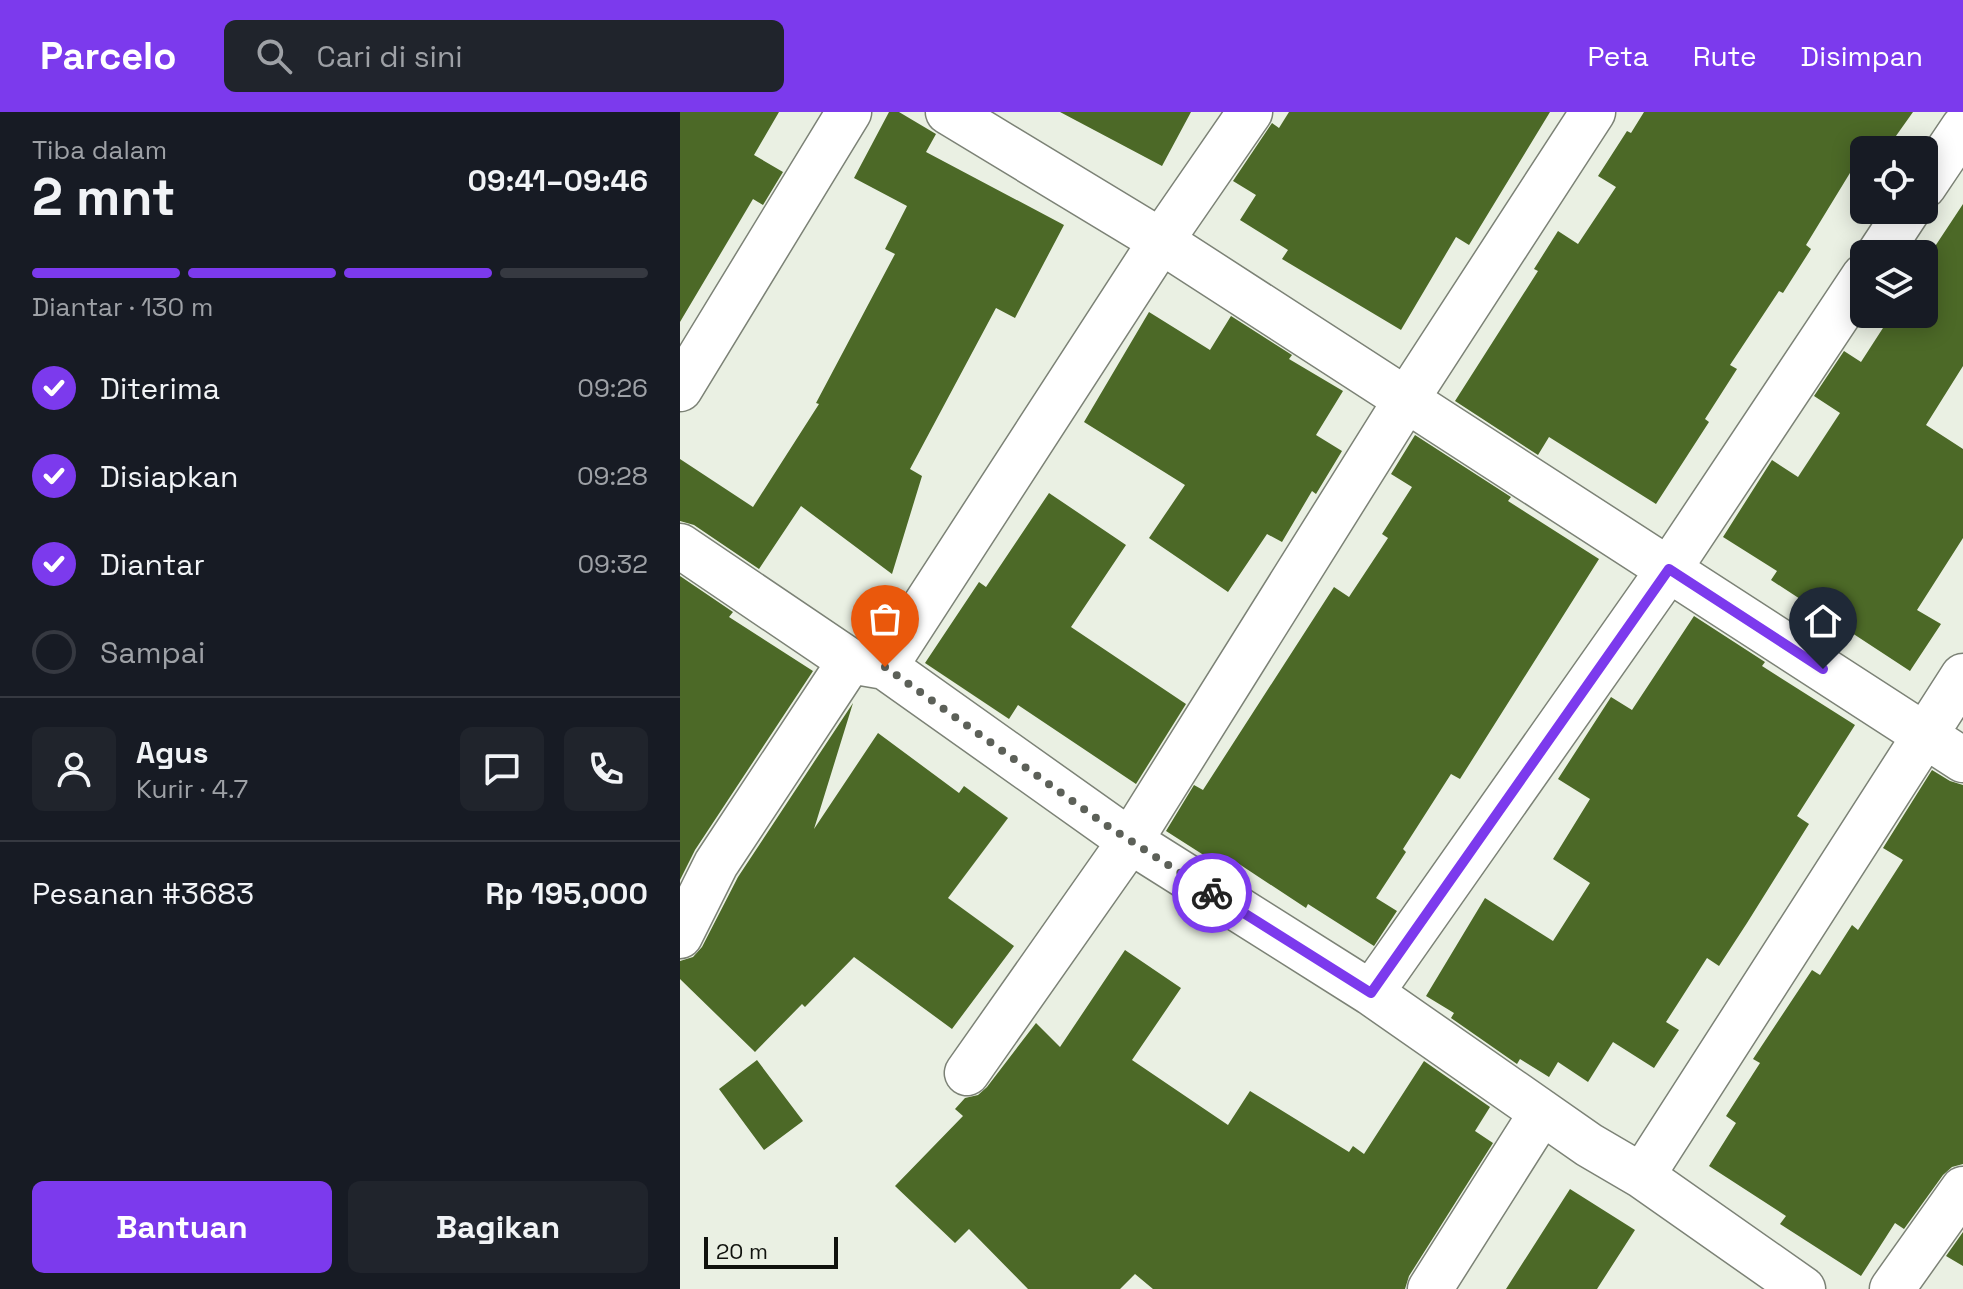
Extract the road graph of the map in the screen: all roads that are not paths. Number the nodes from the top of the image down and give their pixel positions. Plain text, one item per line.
1 (849, 112) edge
2 (948, 112) edge
3 (1250, 112) edge
4 (1593, 112) edge
5 (1963, 128) edge
6 (1938, 165) edge
7 (1161, 241) junction
8 (1850, 297) edge
9 (680, 389) edge
10 (1406, 400) junction
11 (680, 546) edge
12 (1669, 569) junction
13 (868, 664) junction
14 (1963, 676) edge
15 (1925, 736) junction
16 (1963, 760) edge
17 (1130, 841) junction
18 (680, 936) edge
19 (1371, 993) junction
20 (967, 1073) dead end
21 (1542, 1112) junction
22 (1642, 1176) junction
23 (1963, 1189) edge
24 (1430, 1289) edge
25 (1803, 1289) edge
26 (1892, 1289) edge

1 - 9 street
2 - 7 street
3 - 7 street
4 - 10 street
5 - 6 street
7 - 10 street
7 - 13 street
8 - 12 street
10 - 12 street
10 - 17 street
11 - 13 street
12 - 15 street
12 - 19 street
13 - 17 street
13 - 18 street
14 - 15 street
15 - 16 street
15 - 22 street
17 - 19 street
17 - 20 street
19 - 21 street
21 - 22 street
21 - 24 street
22 - 25 street
23 - 26 street

